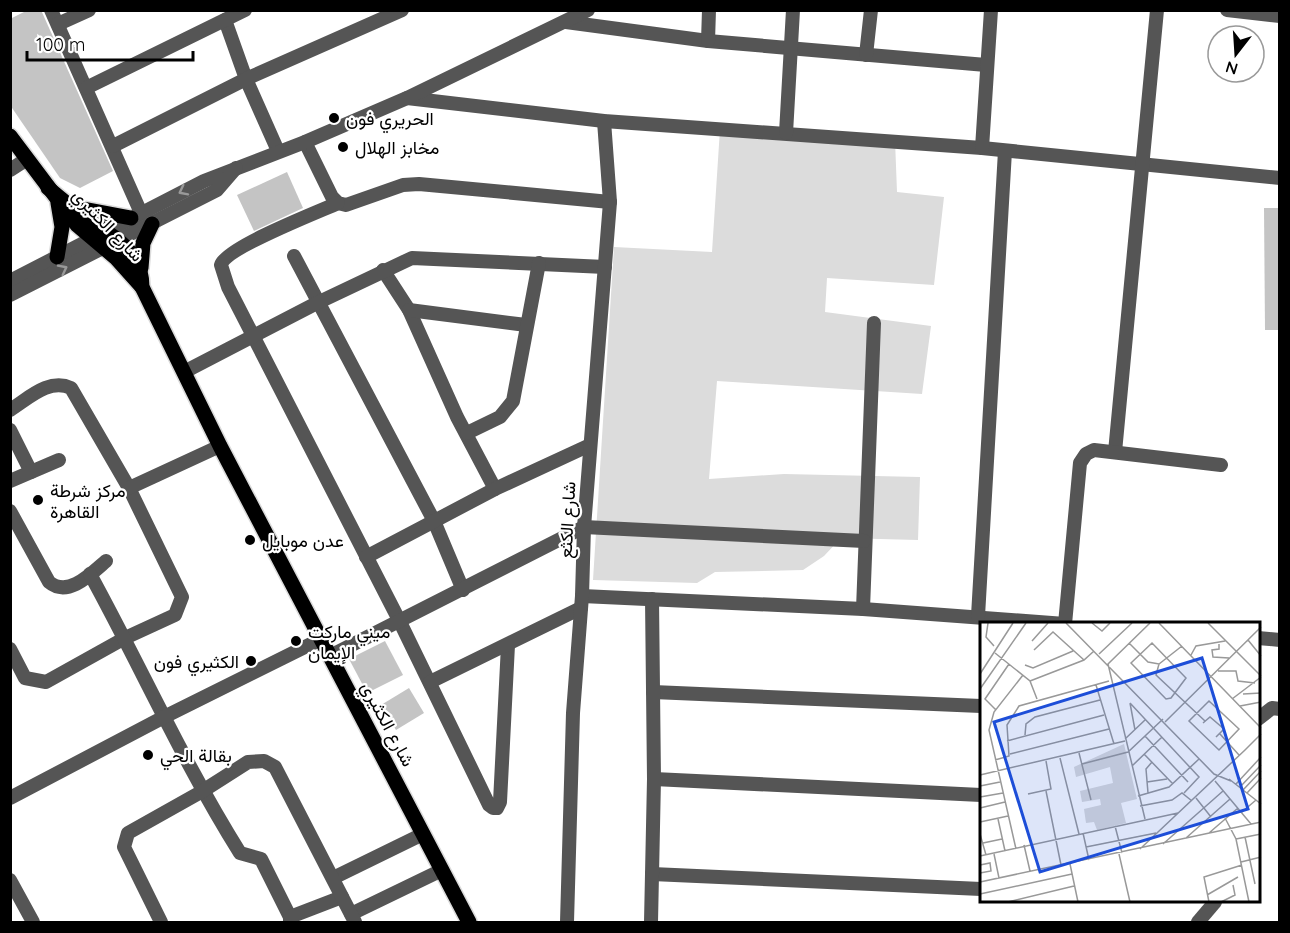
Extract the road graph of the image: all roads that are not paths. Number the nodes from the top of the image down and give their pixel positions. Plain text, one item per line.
1 (51, 10) edge
2 (89, 10) edge
3 (246, 10) edge
4 (402, 10) edge
5 (588, 10) edge
6 (710, 10) edge
7 (793, 10) edge
8 (871, 10) edge
9 (991, 10) edge
10 (1157, 10) edge
11 (1227, 10) edge
12 (1280, 16) edge
13 (225, 20) junction
14 (566, 22) junction
15 (58, 24) junction
16 (708, 41) junction
17 (791, 49) junction
18 (867, 55) junction
19 (986, 65) junction
20 (246, 79) junction
21 (86, 88) junction
22 (407, 98) junction
23 (604, 121) junction
24 (786, 133) junction
25 (11, 136) edge
26 (305, 142) junction
27 (113, 146) junction
28 (982, 148) junction
29 (1005, 151) junction
30 (278, 152) junction
31 (27, 159) junction
32 (1142, 165) junction
33 (10, 170) edge
34 (1280, 178) edge
35 (58, 198) junction
36 (610, 202) junction
37 (338, 203) junction
38 (141, 218) junction
39 (101, 239) junction
40 (120, 240) junction
41 (57, 256) junction
42 (294, 256) dead end
43 (539, 263) junction
44 (605, 267) junction
45 (383, 270) junction
46 (141, 271) junction
47 (10, 281) edge
48 (142, 287) junction
49 (10, 295) edge
50 (317, 303) junction
51 (409, 310) junction
52 (874, 324) dead end
53 (526, 325) junction
54 (252, 336) junction
55 (184, 372) junction
56 (10, 410) edge
57 (10, 430) edge
58 (467, 433) junction
59 (590, 445) junction
60 (220, 446) junction
61 (1115, 452) junction
62 (59, 460) dead end
63 (1221, 465) dead end
64 (32, 472) junction
65 (10, 482) edge
66 (129, 488) junction
67 (495, 489) junction
68 (10, 511) edge
69 (434, 521) junction
70 (584, 527) junction
71 (864, 541) junction
72 (366, 557) junction
73 (106, 561) dead end
74 (90, 574) junction
75 (462, 590) junction
76 (652, 599) junction
77 (581, 602) junction
78 (863, 609) junction
79 (978, 616) junction
80 (399, 621) junction
81 (1043, 622) edge
82 (1065, 622) edge
83 (125, 638) junction
84 (1260, 638) edge
85 (321, 639) junction
86 (1280, 640) edge
87 (508, 645) junction
88 (10, 649) edge
89 (330, 656) junction
90 (430, 682) junction
91 (653, 692) junction
92 (980, 706) edge
93 (1280, 709) edge
94 (166, 716) junction
95 (1260, 717) edge
96 (654, 779) junction
97 (201, 792) junction
98 (980, 795) edge
99 (10, 798) edge
100 (423, 834) junction
101 (442, 870) junction
102 (652, 874) junction
103 (333, 878) junction
104 (10, 880) edge
105 (980, 890) edge
106 (342, 897) junction
107 (1214, 903) edge
108 (353, 918) edge
109 (290, 920) edge
110 (33, 922) edge
111 (161, 922) edge
112 (469, 922) edge
113 (567, 922) edge
114 (651, 922) edge
115 (1198, 922) edge

1 - 15 street
2 - 15 street
3 - 13 street
4 - 20 street
5 - 14 street
6 - 16 street
7 - 17 street
8 - 18 street
9 - 19 street
10 - 32 street
11 - 12 street
13 - 20 street
13 - 21 street
14 - 16 street
14 - 22 street
15 - 21 street
16 - 17 street
17 - 18 street
17 - 24 street
18 - 19 street
19 - 28 street
20 - 27 street
20 - 30 street
21 - 27 street
22 - 23 street
22 - 26 street
23 - 24 street
23 - 36 street, شارع الكثع
24 - 28 street
25 - 31 main road, شارع الكثيري
26 - 30 street
26 - 37 street
27 - 38 street
28 - 29 street
29 - 32 street
29 - 79 street
30 - 38 street
31 - 33 street
31 - 35 main road, شارع الكثيري
32 - 34 street
32 - 61 street
35 - 38 main road
35 - 39 main road, شارع الكثيري
35 - 41 main road
36 - 37 street
36 - 44 street, شارع الكثع
37 - 54 street
38 - 39 street
38 - 40 street
38 - 46 main road
39 - 40 main road, شارع الكثيري
39 - 41 street
39 - 48 main road, شارع الكثيري
49 -> 39 street
40 - 46 main road, شارع الكثيري
41 - 47 street
42 - 50 street
43 - 44 street
43 - 45 street
43 - 53 street
44 - 59 street, شارع الكثع
45 - 50 street
45 - 51 street
46 - 48 main road, شارع الكثيري
48 - 55 main road, شارع الكثيري
50 - 54 street
50 - 69 street
51 - 53 street
51 - 58 street
52 - 71 street
53 - 58 street
54 - 55 street
54 - 72 street
55 - 60 main road, شارع الكثيري
56 - 66 street
57 - 64 street
58 - 67 street
59 - 67 street
59 - 70 street, شارع الكثع
60 - 66 street
60 - 85 main road, شارع الكثيري
61 - 63 street
61 - 82 street
62 - 64 street
64 - 65 street
66 - 83 street
67 - 69 street
68 - 74 street
69 - 72 street
69 - 75 street
70 - 71 street
70 - 75 street
70 - 77 street, شارع الكثع
71 - 78 street
72 - 80 street
73 - 74 street
74 - 83 street
75 - 80 street
76 - 77 street
76 - 78 street
76 - 91 street
77 - 87 street
77 - 113 street, شارع الكثع
78 - 79 street
79 - 81 street
80 - 89 street
80 - 90 street
83 - 88 street
83 - 94 street
84 - 86 street
85 - 89 main road, شارع الكثيري
85 - 94 street
87 - 90 street
87 - 90 street
89 - 100 main road, شارع الكثيري
91 - 92 street
91 - 96 street
93 - 95 street
94 - 97 street
94 - 99 street
96 - 98 street
96 - 102 street
97 - 103 street
97 - 109 street
97 - 111 street
100 - 101 main road, شارع الكثيري
100 - 103 street
101 - 108 street
101 - 112 main road, شارع الكثيري
102 - 105 street
102 - 114 street
103 - 106 street
104 - 110 street
106 - 108 street
106 - 109 street
107 - 115 street

